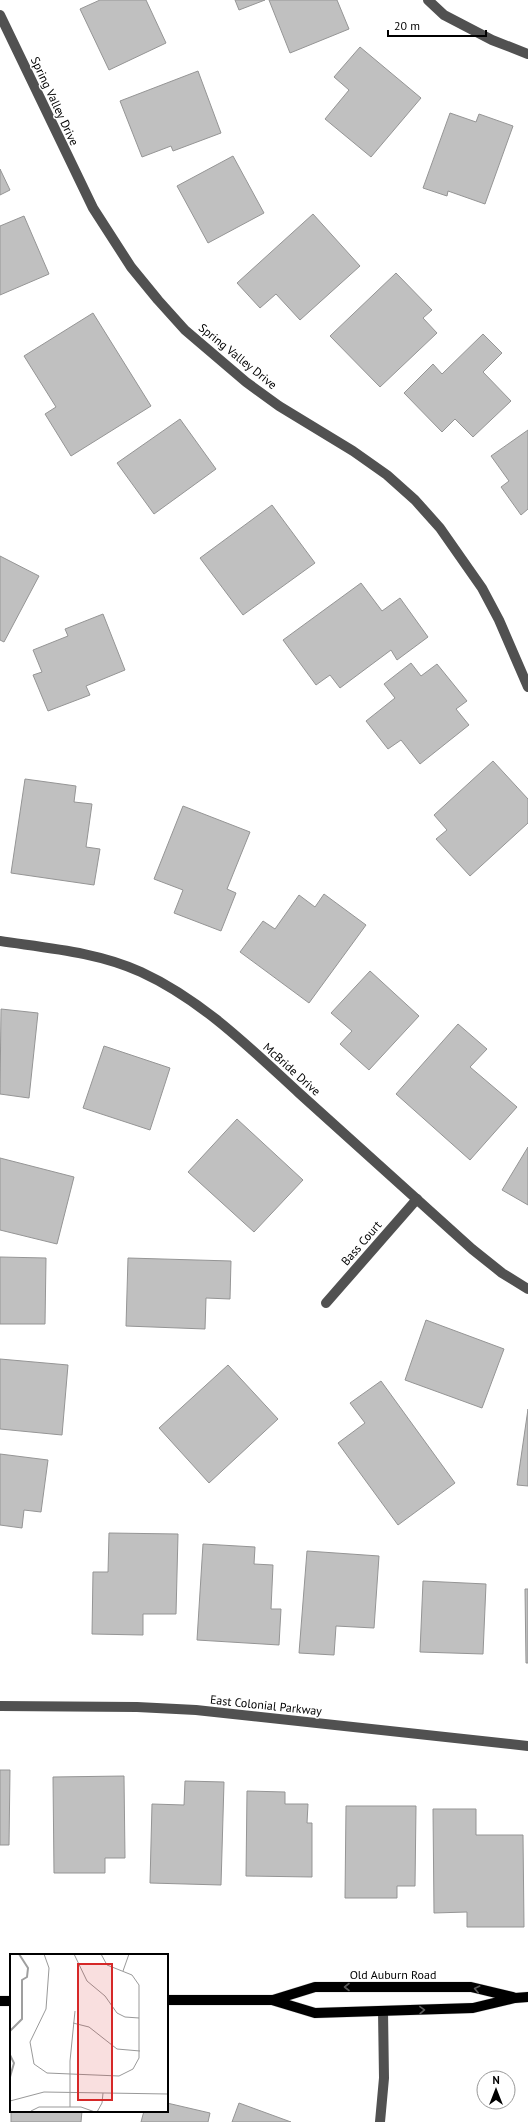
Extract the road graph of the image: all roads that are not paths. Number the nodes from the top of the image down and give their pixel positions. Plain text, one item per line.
1 (428, 0) edge
2 (0, 15) edge
3 (528, 54) edge
4 (528, 687) edge
5 (0, 941) edge
6 (417, 1199) junction
7 (528, 1289) edge
8 (326, 1303) dead end
9 (0, 1706) edge
10 (528, 1746) edge
11 (528, 1997) edge
12 (515, 1998) junction
13 (168, 2000) edge
14 (272, 2000) junction
15 (383, 2011) junction
16 (380, 2122) edge

1 - 3 street
2 - 4 street, Spring Valley Drive
5 - 6 street, McBride Drive
6 - 7 street, McBride Drive
6 - 8 street, Bass Court
9 - 10 street, East Colonial Parkway
11 - 12 main road, Old Auburn Road
12 -> 14 main road, Old Auburn Road
15 -> 12 main road, Old Auburn Road
13 - 14 main road, Old Auburn Road
14 - 15 main road, Old Auburn Road
15 - 16 street

